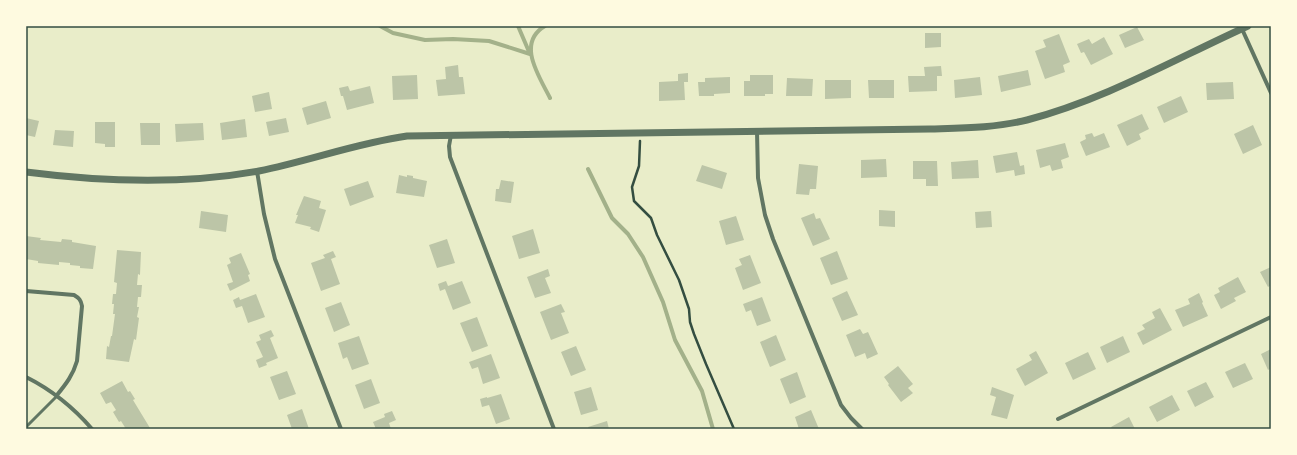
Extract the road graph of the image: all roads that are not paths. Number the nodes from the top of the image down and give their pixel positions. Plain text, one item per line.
1 (1245, 27) edge
2 (1271, 93) edge
3 (757, 131) junction
4 (451, 134) junction
5 (257, 171) junction
6 (26, 172) edge
7 (26, 291) edge
8 (1271, 317) edge
9 (26, 377) edge
10 (57, 395) junction
11 (1058, 418) dead end
12 (26, 427) edge
13 (92, 429) edge
14 (341, 429) edge
15 (554, 429) edge
16 (862, 429) edge

1 - 2 street
1 - 3 street
3 - 4 street
3 - 16 street
4 - 5 street
4 - 15 street
5 - 6 street
5 - 14 street
7 - 10 street
8 - 11 street
9 - 10 street
10 - 12 lane
10 - 13 street

